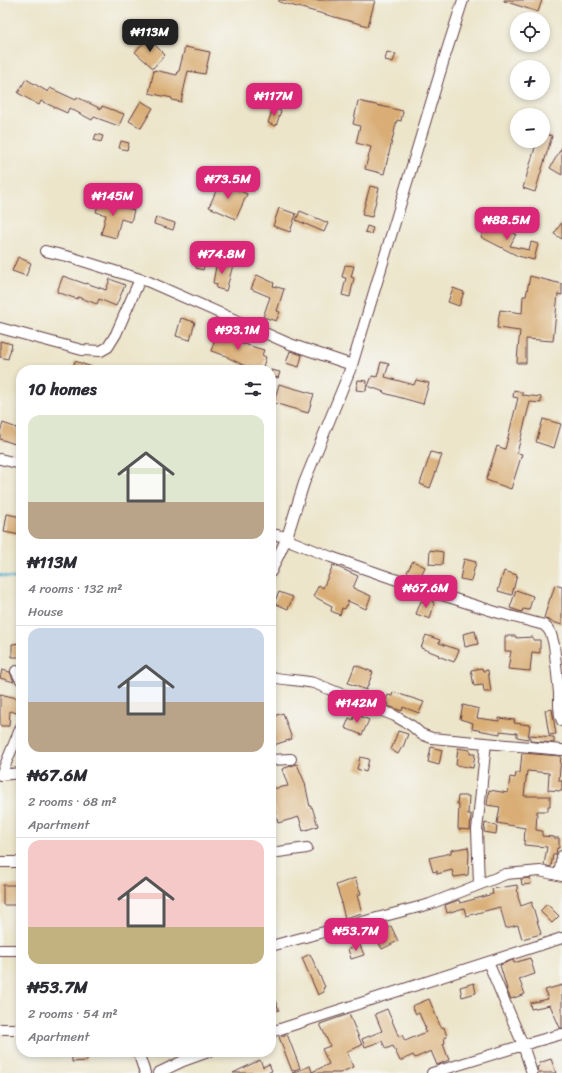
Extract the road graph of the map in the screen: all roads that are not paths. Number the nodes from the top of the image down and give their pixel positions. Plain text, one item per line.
1 (463, 0) edge
2 (45, 251) dead end
3 (140, 280) junction
4 (0, 328) edge
5 (352, 365) junction
6 (0, 459) edge
7 (16, 463) edge
8 (276, 535) edge
9 (287, 537) junction
10 (276, 561) edge
11 (276, 678) edge
12 (561, 692) edge
13 (562, 721) edge
14 (16, 739) edge
15 (486, 743) junction
16 (562, 750) edge
17 (291, 759) dead end
18 (276, 760) edge
19 (16, 774) edge
20 (1, 775) edge
21 (306, 848) dead end
22 (276, 852) edge
23 (562, 856) edge
24 (0, 862) edge
25 (16, 862) edge
26 (561, 876) edge
27 (479, 884) junction
28 (562, 938) edge
29 (276, 945) edge
30 (0, 950) edge
31 (16, 950) edge
32 (488, 962) junction
33 (0, 1029) edge
34 (16, 1029) edge
35 (276, 1030) edge
36 (562, 1034) edge
37 (523, 1045) junction
38 (140, 1057) edge
39 (194, 1057) edge
40 (145, 1073) edge
41 (158, 1073) edge
42 (432, 1073) edge
43 (532, 1073) edge

1 - 5 street
2 - 3 street
3 - 4 street
3 - 5 street
5 - 9 street
6 - 7 street
8 - 9 street
9 - 10 street
9 - 12 street
11 - 15 street
12 - 13 street
14 - 20 street
15 - 16 street
15 - 27 street
17 - 18 street
19 - 20 street
21 - 22 street
23 - 26 street
24 - 25 street
26 - 27 street
27 - 29 street
28 - 32 street
30 - 31 street
32 - 35 street
32 - 37 street
33 - 34 street
36 - 37 street
37 - 42 street
37 - 43 street
38 - 40 street
39 - 41 street

